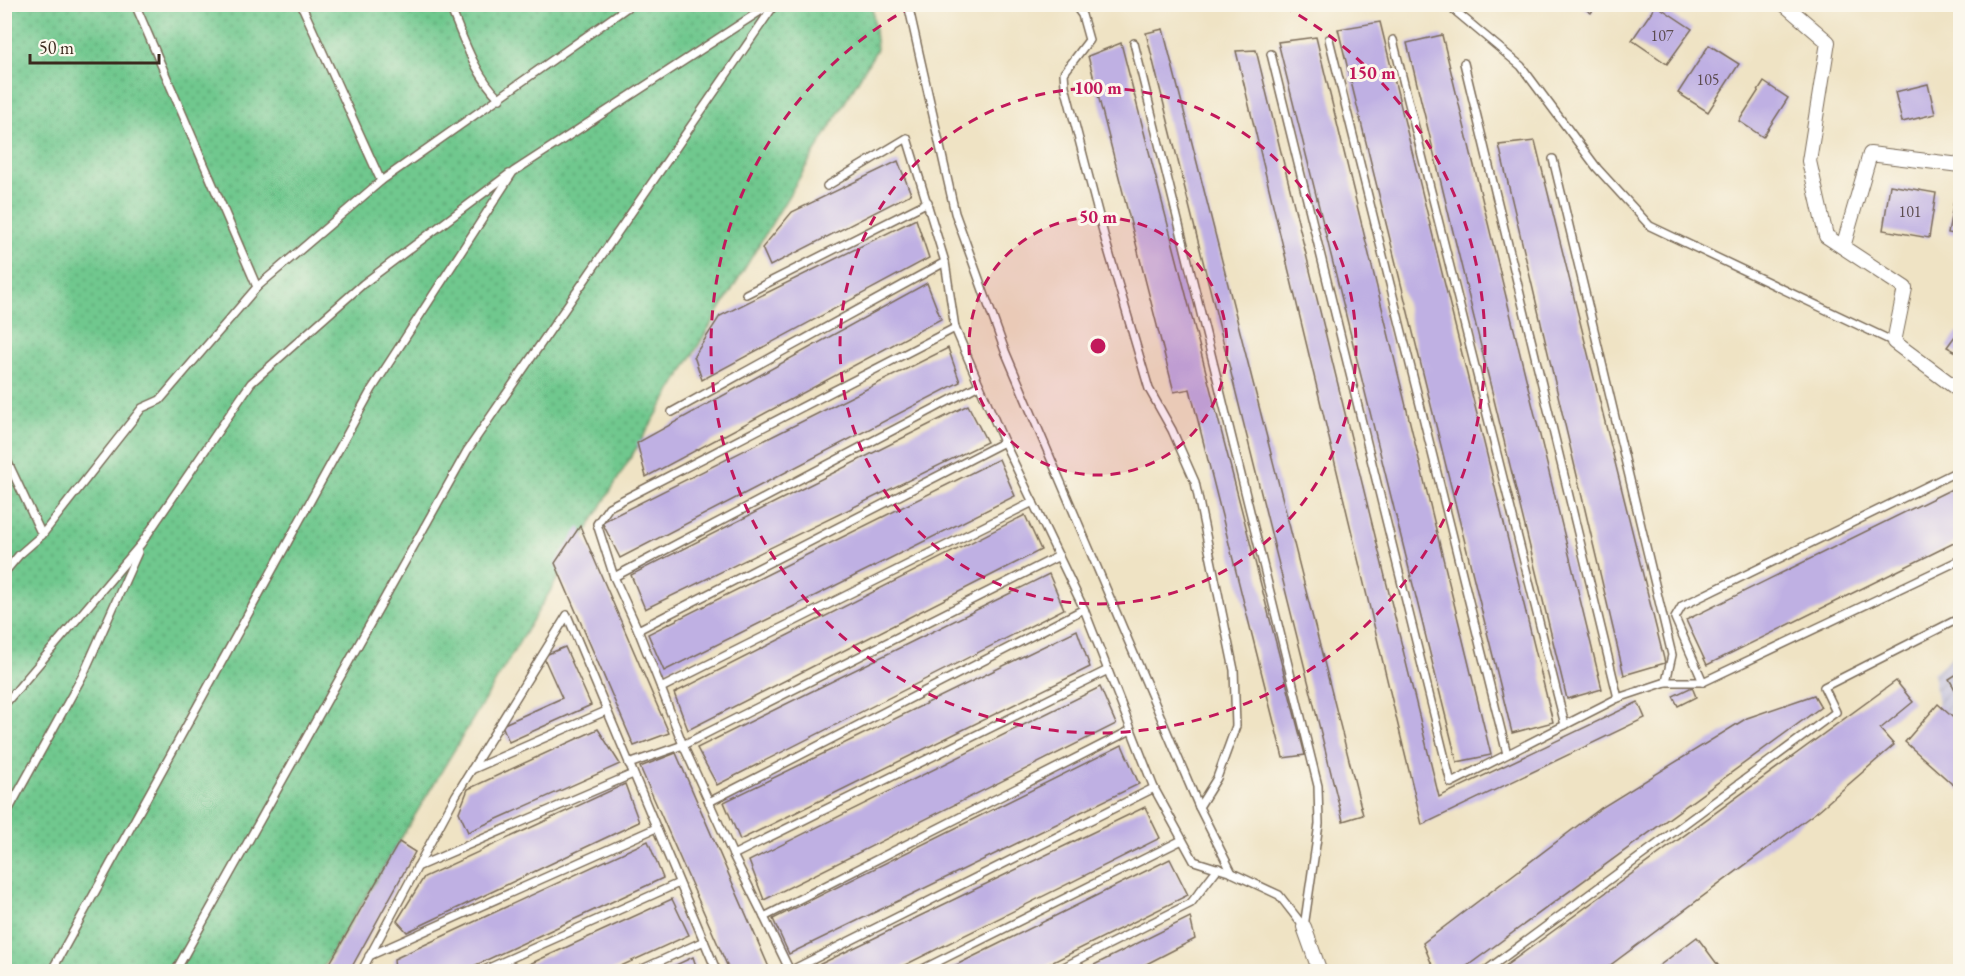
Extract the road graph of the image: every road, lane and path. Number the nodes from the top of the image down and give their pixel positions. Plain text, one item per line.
1 (135, 4) edge
2 (301, 4) edge
3 (449, 4) edge
4 (773, 4) edge
5 (908, 4) edge
6 (1074, 4) edge
7 (1447, 4) edge
8 (1784, 4) edge
9 (626, 6) edge
10 (1329, 39) dead end
11 (1393, 40) dead end
12 (1134, 43) dead end
13 (1271, 54) dead end
14 (1464, 63) dead end
15 (500, 99) junction
16 (1552, 159) dead end
17 (1960, 165) edge
18 (513, 172) junction
19 (381, 181) junction
20 (827, 186) dead end
21 (928, 202) junction
22 (1844, 247) junction
23 (945, 262) junction
24 (257, 287) junction
25 (746, 294) dead end
26 (955, 328) junction
27 (1894, 342) junction
28 (979, 385) junction
29 (1960, 391) edge
30 (672, 412) dead end
31 (1004, 442) junction
32 (4, 454) edge
33 (1960, 470) edge
34 (1033, 502) junction
35 (42, 535) junction
36 (141, 544) junction
37 (1059, 556) junction
38 (1960, 560) edge
39 (4, 573) edge
40 (614, 577) junction
41 (1084, 609) junction
42 (1960, 618) edge
43 (638, 630) junction
44 (1108, 670) junction
45 (1666, 682) junction
46 (1703, 682) junction
47 (661, 688) junction
48 (1618, 698) junction
49 (4, 705) edge
50 (606, 711) junction
51 (1565, 725) junction
52 (1131, 730) junction
53 (683, 745) junction
54 (1507, 754) junction
55 (629, 764) junction
56 (471, 770) junction
57 (633, 774) junction
58 (1154, 788) junction
59 (708, 802) junction
60 (1199, 807) junction
61 (4, 818) edge
62 (656, 828) junction
63 (1182, 840) junction
64 (733, 855) junction
65 (417, 867) junction
66 (1218, 868) junction
67 (1232, 873) junction
68 (679, 883) junction
69 (764, 917) junction
70 (1304, 927) junction
71 (704, 941) junction
72 (369, 956) junction
73 (790, 971) edge
74 (51, 972) edge
75 (175, 972) edge
76 (361, 972) edge
77 (480, 972) edge
78 (636, 972) edge
79 (717, 972) edge
80 (917, 972) edge
81 (1054, 972) edge
82 (1320, 972) edge
83 (1484, 972) edge

1 - 24 lane
2 - 19 lane
3 - 15 lane
4 - 18 lane
4 - 75 lane
5 - 60 lane
6 - 60 lane
7 - 27 lane
8 - 22 street
9 - 15 lane
10 - 54 lane
11 - 51 lane
12 - 70 lane
13 - 54 lane
14 - 48 lane
15 - 19 lane
16 - 45 lane
17 - 22 street
18 - 36 lane
18 - 74 lane
19 - 24 lane
20 - 21 lane
21 - 23 lane
21 - 25 lane
22 - 27 street
23 - 26 lane
23 - 30 lane
24 - 35 lane
26 - 28 lane
26 - 40 lane
27 - 29 street
28 - 31 lane
28 - 40 lane
31 - 34 lane
31 - 43 lane
32 - 35 lane
33 - 46 lane
34 - 37 lane
34 - 47 lane
35 - 39 lane
36 - 49 lane
36 - 61 lane
37 - 41 lane
37 - 53 lane
38 - 46 lane
40 - 43 lane
41 - 44 lane
41 - 59 lane
42 - 83 lane
43 - 47 lane
44 - 52 lane
44 - 64 lane
45 - 46 lane
45 - 48 lane
47 - 53 lane
48 - 51 lane
50 - 55 lane
50 - 56 lane
50 - 56 lane
51 - 54 lane
52 - 58 lane
52 - 69 lane
53 - 55 lane
53 - 59 lane
55 - 57 lane
56 - 65 lane
57 - 62 lane
57 - 65 lane
58 - 63 lane
58 - 73 lane
59 - 64 lane
60 - 67 lane
62 - 68 lane
62 - 72 lane
63 - 66 lane
63 - 80 lane
64 - 69 lane
65 - 72 lane
66 - 67 lane
66 - 81 lane
67 - 70 lane
68 - 71 lane
68 - 77 lane
69 - 73 lane
70 - 82 street
71 - 78 lane
71 - 79 lane
72 - 76 lane

